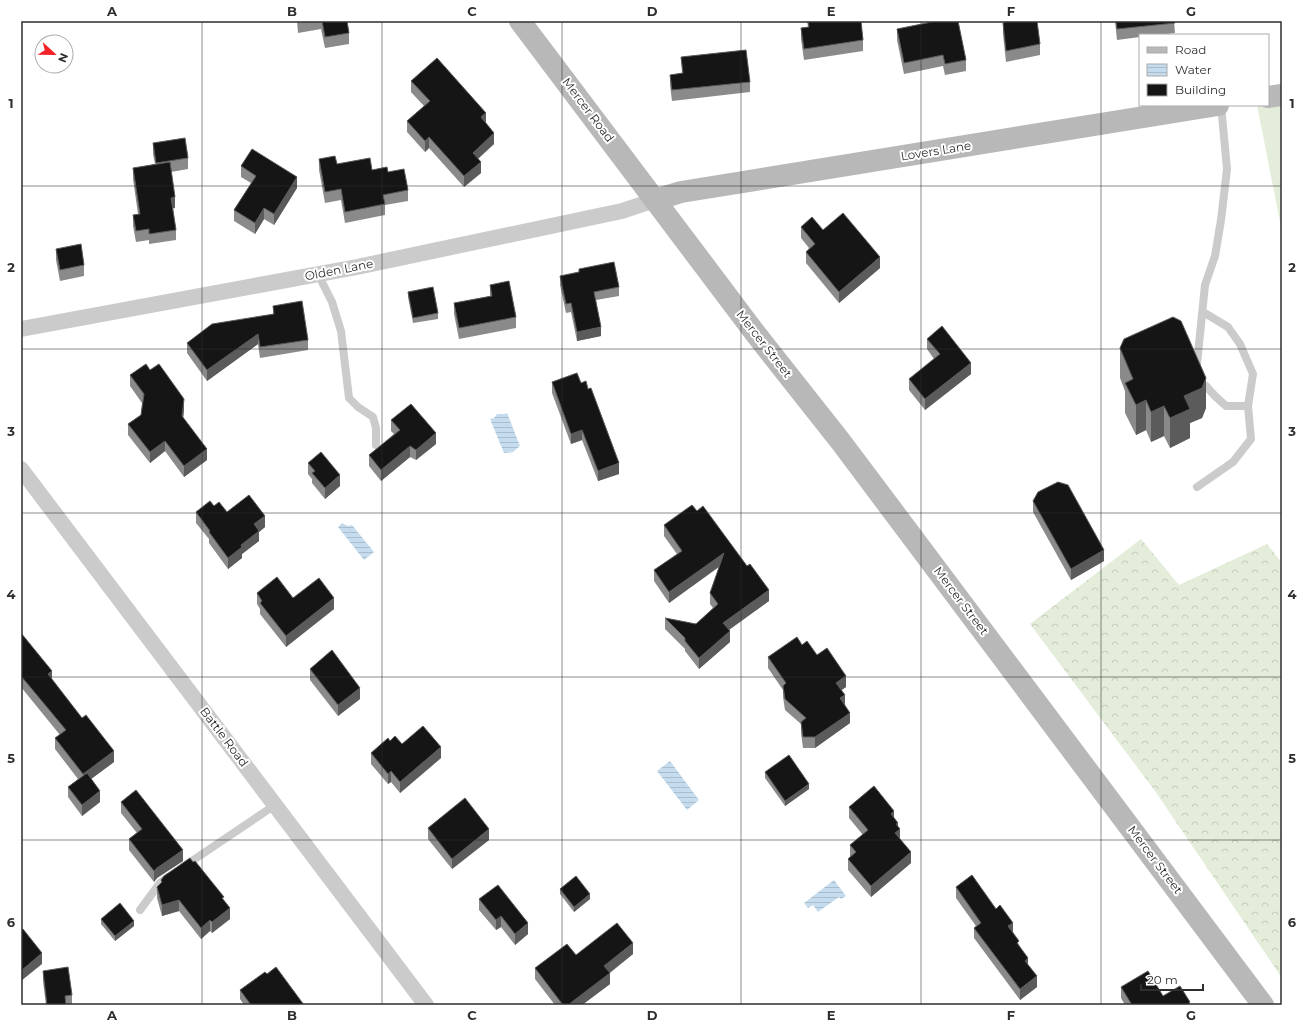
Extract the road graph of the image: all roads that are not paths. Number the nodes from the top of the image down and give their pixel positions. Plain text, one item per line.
1 (520, 21) edge
2 (1282, 95) edge
3 (1269, 97) edge
4 (1214, 106) edge
5 (1220, 106) edge
6 (655, 200) junction
7 (318, 274) junction
8 (1203, 312) junction
9 (21, 329) edge
10 (1197, 364) edge
11 (1206, 386) dead end
12 (1248, 406) junction
13 (376, 445) dead end
14 (21, 469) edge
15 (1197, 487) dead end
16 (275, 805) junction
17 (140, 910) dead end
18 (426, 1005) edge
19 (1262, 1005) edge

1 - 6 main road, Mercer Road
2 - 3 main road
4 - 6 main road, Lovers Lane
5 - 8 lane
6 - 7 street, Olden Lane
6 - 19 main road, Mercer Street
7 - 9 street, Olden Lane
7 - 13 lane
8 - 10 lane
8 - 12 lane
11 - 12 lane
12 - 15 lane
14 - 16 street, Battle Road
16 - 17 lane
16 - 18 street, Battle Road

